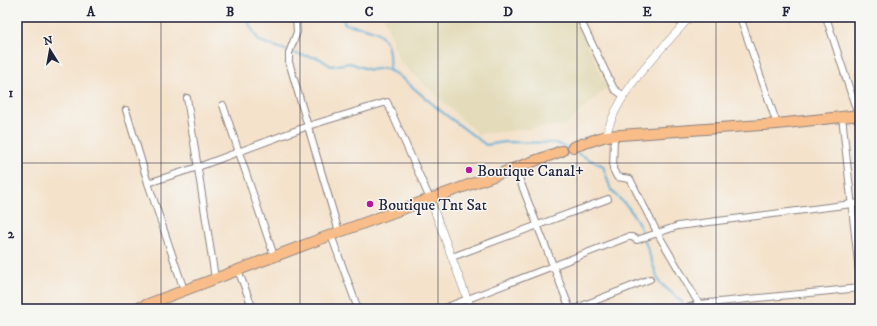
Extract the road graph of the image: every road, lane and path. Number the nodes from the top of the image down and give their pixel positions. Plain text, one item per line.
1 (296, 17) edge
2 (579, 17) edge
3 (690, 17) edge
4 (740, 17) edge
5 (826, 17) edge
6 (624, 96) junction
7 (187, 98) dead end
8 (223, 105) dead end
9 (126, 110) dead end
10 (859, 115) edge
11 (842, 116) junction
12 (777, 124) junction
13 (308, 126) junction
14 (610, 136) junction
15 (573, 147) dead end
16 (239, 151) junction
17 (562, 151) dead end
18 (198, 167) junction
19 (515, 168) junction
20 (148, 183) junction
21 (430, 199) junction
22 (608, 199) dead end
23 (860, 203) edge
24 (851, 204) junction
25 (537, 225) junction
26 (335, 233) junction
27 (658, 234) junction
28 (274, 256) junction
29 (452, 257) junction
30 (554, 266) junction
31 (238, 270) junction
32 (215, 278) junction
33 (650, 279) dead end
34 (860, 281) edge
35 (860, 288) edge
36 (184, 290) junction
37 (468, 299) junction
38 (699, 304) junction
39 (687, 308) edge
40 (135, 309) edge
41 (253, 309) edge
42 (358, 309) edge
43 (442, 309) edge
44 (471, 309) edge
45 (570, 309) edge
46 (574, 309) edge

1 - 13 street
2 - 6 street
3 - 6 street
4 - 12 street
5 - 10 street
6 - 14 street
7 - 18 street
8 - 16 street
9 - 20 street
10 - 11 highway
11 - 12 highway
11 - 24 street
12 - 14 highway
13 - 16 street
13 - 21 street
13 - 26 street
14 - 15 highway
14 - 27 street
16 - 18 street
16 - 28 street
17 - 19 highway
18 - 20 street
18 - 32 street
19 - 21 highway
19 - 25 street
20 - 36 street
21 - 26 highway
21 - 29 street
22 - 25 street
23 - 24 street
24 - 27 street
24 - 34 street
25 - 29 street
25 - 30 street
26 - 28 highway
26 - 42 street
27 - 30 street
27 - 38 street
28 - 31 highway
29 - 37 street
30 - 37 street
30 - 45 street
31 - 32 highway
31 - 41 street
32 - 36 highway
33 - 46 street
35 - 38 street
36 - 40 highway
37 - 43 street
37 - 44 street
38 - 39 street

